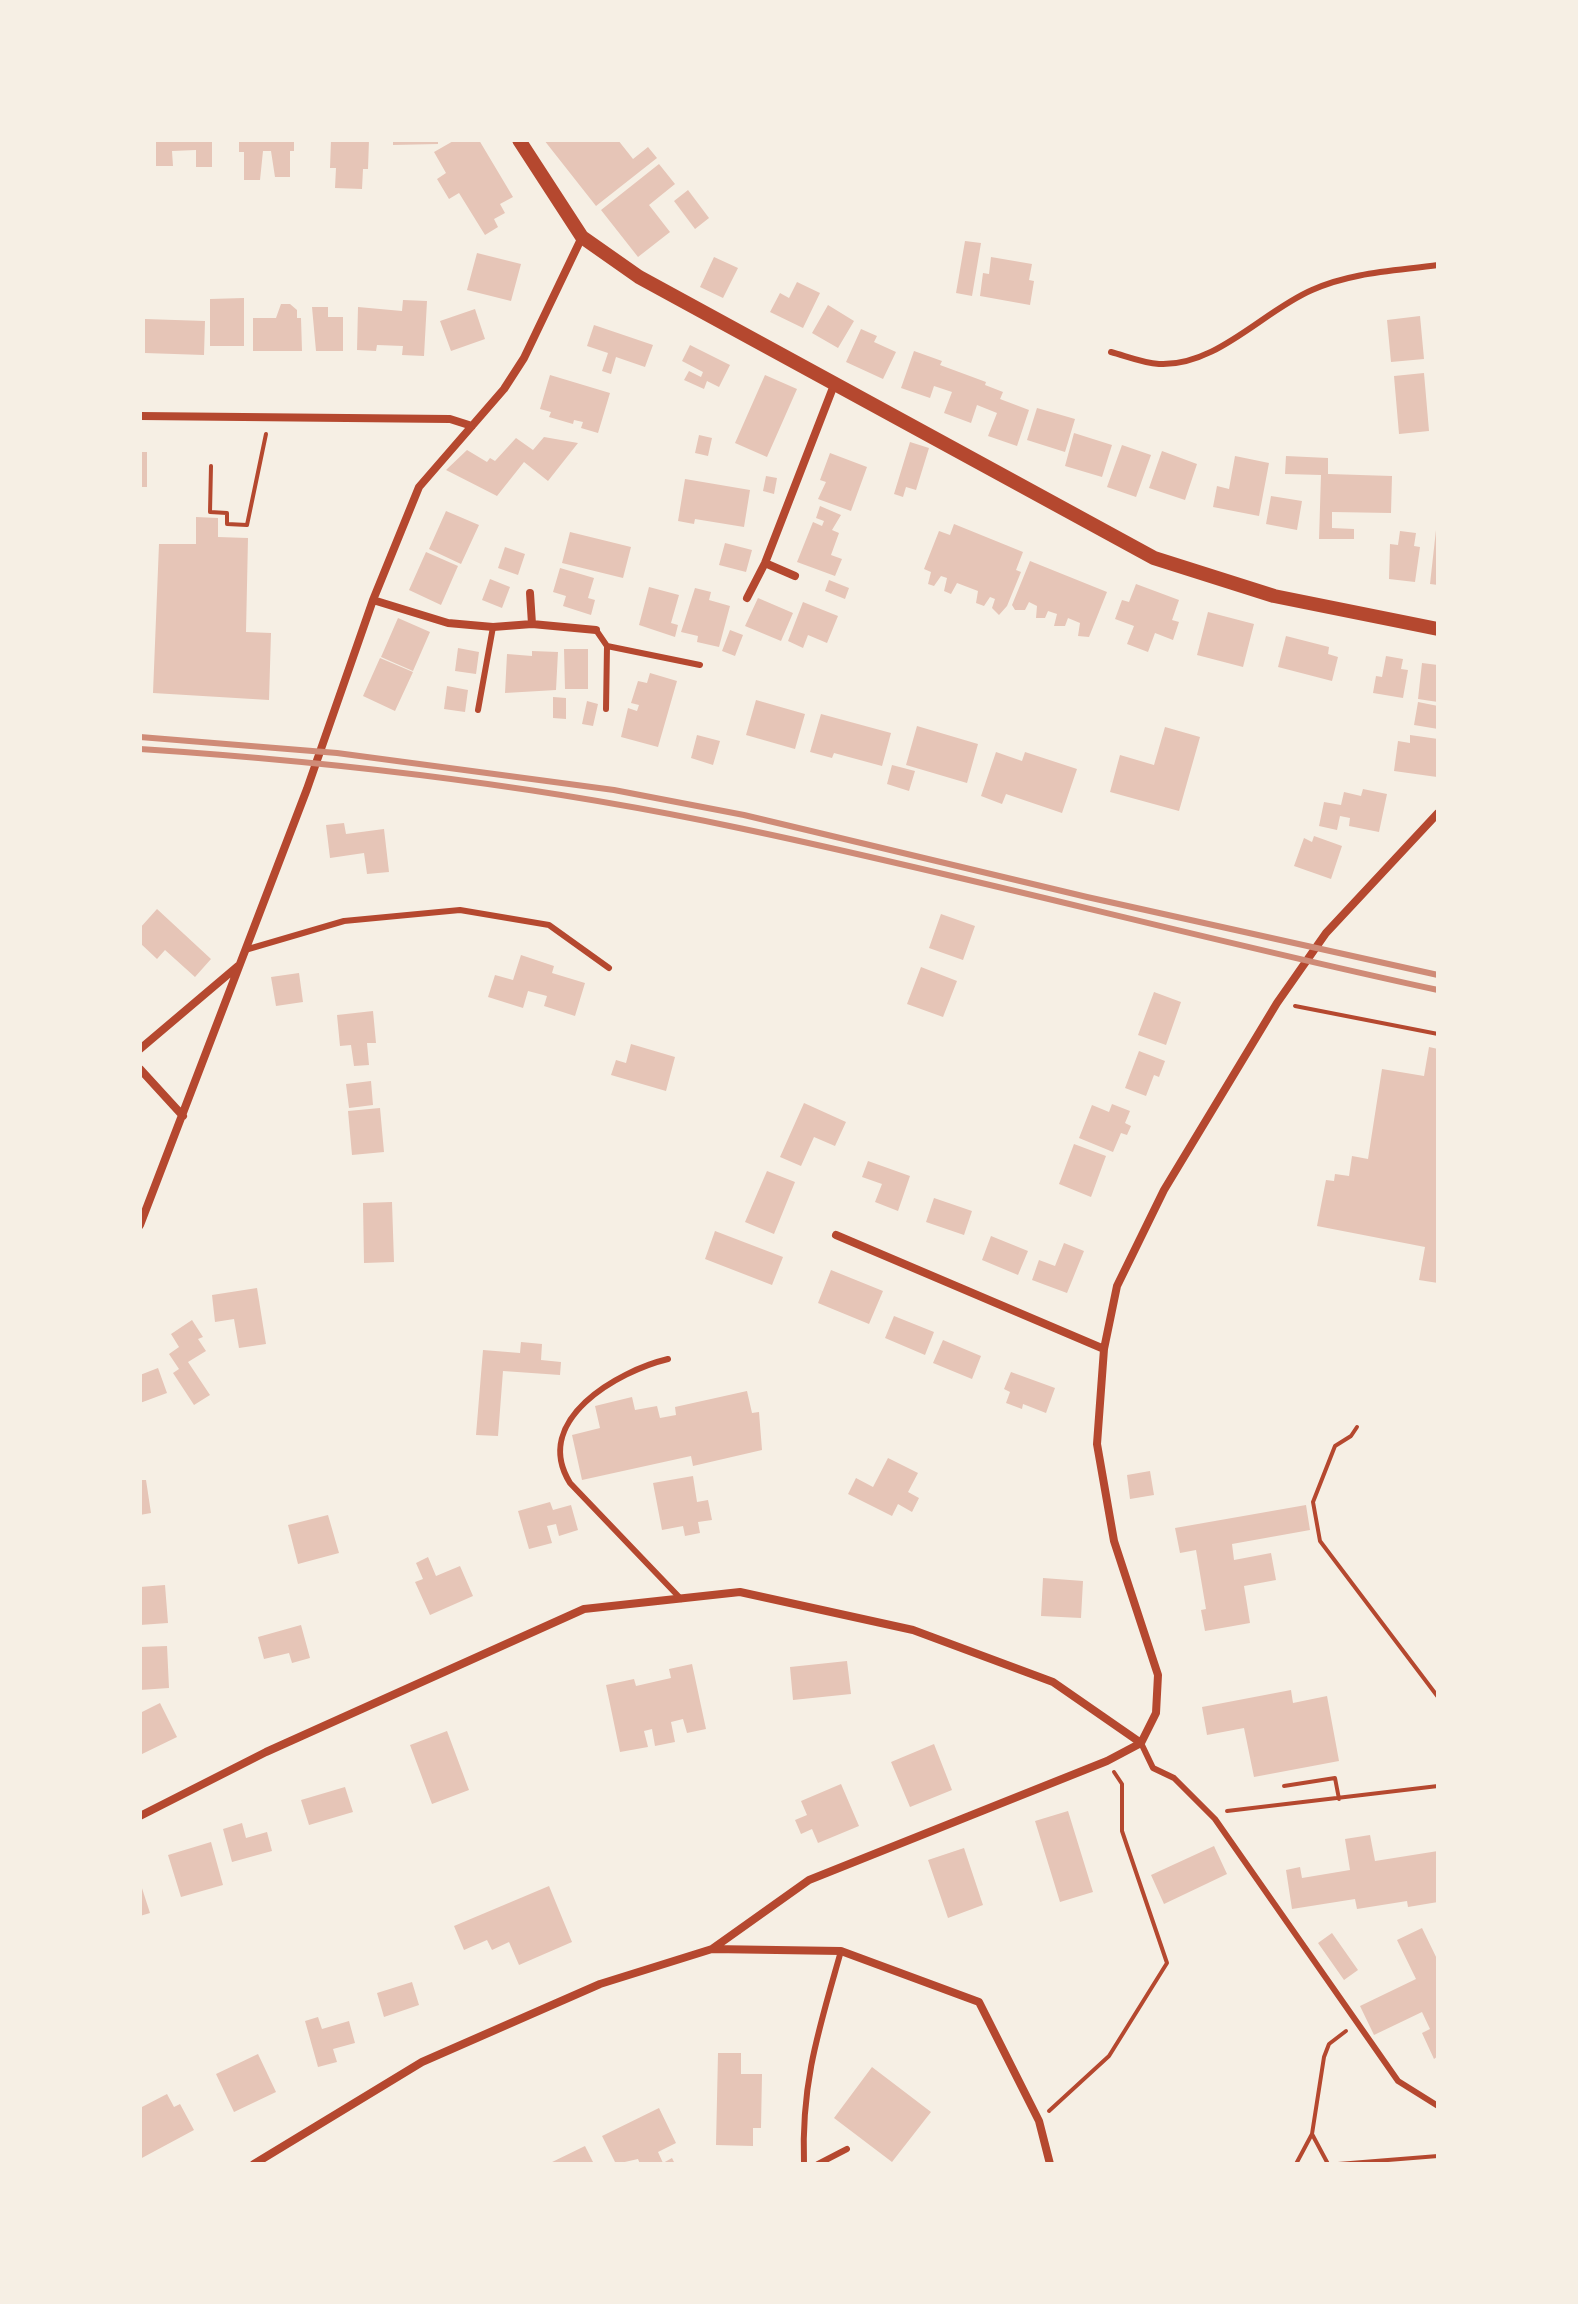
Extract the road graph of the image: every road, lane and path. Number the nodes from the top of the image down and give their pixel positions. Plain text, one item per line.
1 (519, 140) edge
2 (582, 237) junction
3 (1438, 265) edge
4 (1111, 352) dead end
5 (834, 385) junction
6 (269, 415) junction
7 (140, 416) edge
8 (472, 426) junction
9 (211, 466) dead end
10 (765, 563) junction
11 (795, 576) dead end
12 (530, 593) dead end
13 (747, 598) dead end
14 (373, 600) junction
15 (532, 624) junction
16 (493, 627) junction
17 (1438, 629) edge
18 (596, 630) joint
19 (607, 646) junction
20 (700, 665) dead end
21 (606, 709) dead end
22 (478, 710) dead end
23 (1438, 813) edge
24 (245, 950) junction
25 (239, 966) junction
26 (609, 968) dead end
27 (1277, 1003) junction
28 (1438, 1034) edge
29 (140, 1049) edge
30 (140, 1069) edge
31 (183, 1116) junction
32 (140, 1225) edge
33 (836, 1235) dead end
34 (1104, 1349) junction
35 (668, 1359) dead end
36 (1357, 1427) dead end
37 (681, 1599) junction
38 (1438, 1697) edge
39 (1141, 1743) junction
40 (1107, 1761) junction
41 (1284, 1786) dead end
42 (1438, 1786) edge
43 (1339, 1799) junction
44 (140, 1816) edge
45 (1215, 1819) junction
46 (712, 1949) junction
47 (841, 1951) junction
48 (1329, 2044) dead end
49 (1438, 2106) edge
50 (1039, 2121) junction
51 (1312, 2134) junction
52 (847, 2149) dead end
53 (1438, 2156) edge
54 (260, 2162) edge
55 (804, 2164) edge
56 (818, 2164) edge
57 (1050, 2164) edge
58 (1296, 2164) edge
59 (1328, 2164) edge
60 (1338, 2164) edge

1 - 2 street
2 - 5 street
2 - 8 street
3 - 4 lane
5 - 10 street
5 - 17 street
6 - 7 street
6 - 8 street
6 - 9 path
8 - 14 street
10 - 11 street
10 - 13 street
12 - 15 street
14 - 16 street
14 - 24 street
15 - 16 street
15 - 18 street
16 - 22 lane
18 - 19 lane
19 - 20 lane
19 - 21 lane
23 - 27 street
24 - 25 street
24 - 26 lane
25 - 29 street
25 - 31 street
27 - 28 path
27 - 34 street
30 - 31 street
31 - 32 street
33 - 34 street
34 - 39 street
35 - 37 lane
36 - 38 path
37 - 39 street
37 - 44 street
39 - 40 street
39 - 45 lane
40 - 46 street
40 - 50 path
41 - 43 path
42 - 43 path
43 - 45 path
45 - 49 lane
46 - 47 street
46 - 54 street
47 - 50 street
47 - 55 lane
48 - 51 path
50 - 57 street
51 - 58 path
51 - 59 path
52 - 56 lane
53 - 60 path

